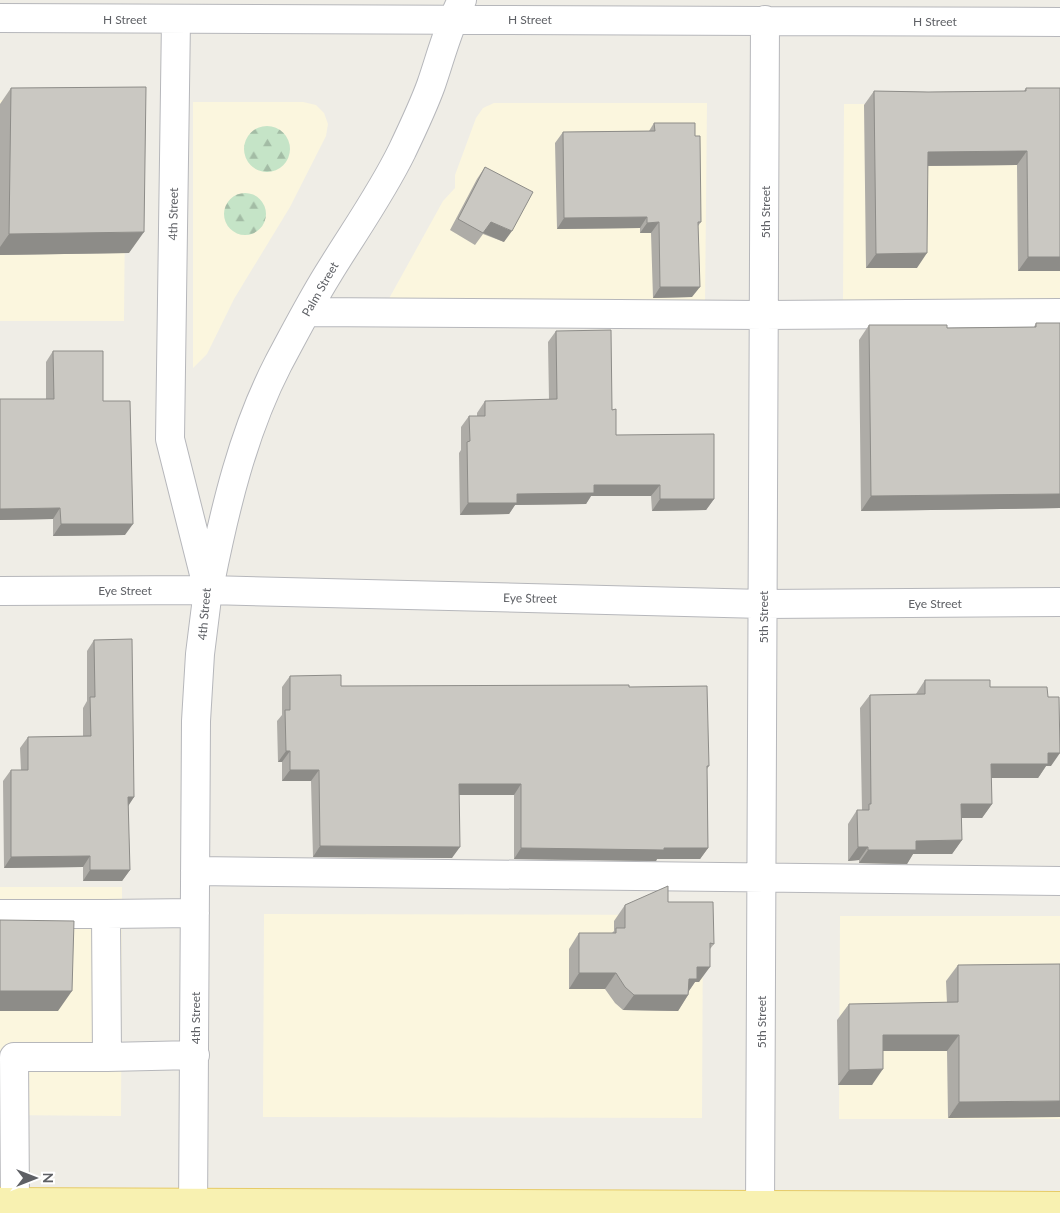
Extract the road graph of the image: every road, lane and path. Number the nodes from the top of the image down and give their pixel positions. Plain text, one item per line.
1 (457, 10) edge
2 (0, 18) edge
3 (176, 19) junction
4 (765, 20) junction
5 (1060, 22) edge
6 (306, 312) junction
7 (1060, 312) edge
8 (764, 315) junction
9 (208, 590) junction
10 (0, 591) edge
11 (1060, 602) edge
12 (763, 604) junction
13 (195, 871) junction
14 (762, 878) junction
15 (1060, 882) edge
16 (194, 913) junction
17 (0, 914) edge
18 (106, 914) junction
19 (194, 1055) junction
20 (107, 1057) junction
21 (8, 1202) edge
22 (1060, 1206) edge
23 (193, 1208) edge
24 (760, 1209) edge

1 - 3 street, H Street
1 - 4 street, H Street
1 - 6 street, Palm Street
2 - 3 street, H Street
3 - 9 street, 4th Street
4 - 5 street, H Street
4 - 8 street, 5th Street
6 - 8 street
6 - 9 street, Palm Street
7 - 8 street
8 - 12 street, 5th Street
9 - 10 street, Eye Street
9 - 12 street, Eye Street
9 - 13 street, 4th Street
11 - 12 street, Eye Street
12 - 14 street, 5th Street
13 - 14 street
13 - 16 street, 4th Street
14 - 15 street
14 - 24 street, 5th Street
16 - 18 street
16 - 19 street, 4th Street
17 - 18 street
18 - 20 street
19 - 20 street
19 - 23 street, 4th Street
20 - 21 street
21 - 23 main road
22 - 24 main road
23 - 24 main road

